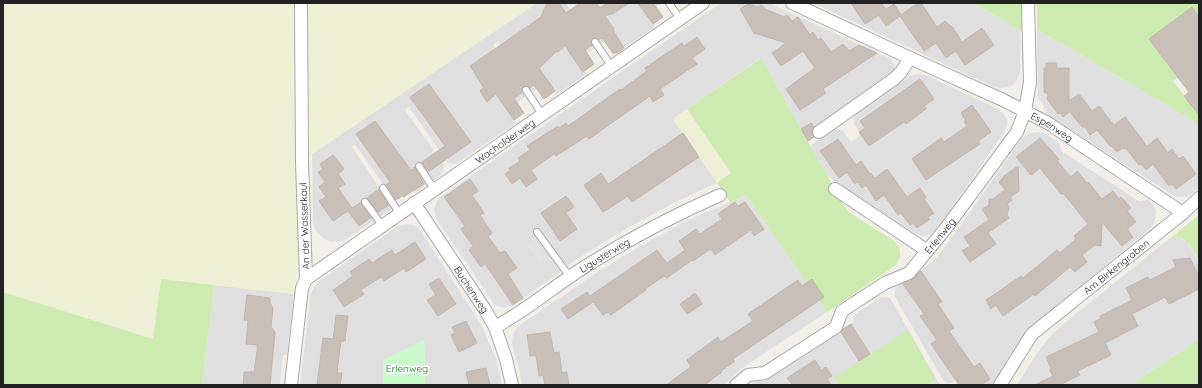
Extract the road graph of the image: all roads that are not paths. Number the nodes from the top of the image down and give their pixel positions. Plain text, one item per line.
1 (301, 3) edge
2 (668, 3) edge
3 (703, 3) edge
4 (792, 3) edge
5 (1028, 3) edge
6 (680, 19) junction
7 (595, 42) dead end
8 (910, 58) junction
9 (612, 67) junction
10 (526, 90) dead end
11 (1025, 111) junction
12 (542, 114) junction
13 (819, 132) dead end
14 (419, 166) dead end
15 (383, 188) dead end
16 (434, 189) junction
17 (835, 189) dead end
18 (720, 195) dead end
19 (1199, 198) edge
20 (365, 202) dead end
21 (414, 203) junction
22 (400, 213) junction
23 (1183, 213) junction
24 (382, 225) junction
25 (537, 232) dead end
26 (926, 250) junction
27 (570, 277) junction
28 (306, 279) junction
29 (495, 327) junction
30 (291, 385) edge
31 (512, 385) edge
32 (736, 385) edge
33 (1000, 385) edge

1 - 28 street, An der Wasserkaul
2 - 6 lane
3 - 6 street, Wacholderweg
4 - 8 street, Espenweg
5 - 11 street, Erlenweg
6 - 9 street, Wacholderweg
7 - 9 lane
8 - 11 street, Espenweg
8 - 13 street
9 - 12 street, Wacholderweg
10 - 12 lane
11 - 23 street, Espenweg
11 - 26 street, Erlenweg
12 - 16 street, Wacholderweg
14 - 16 lane
15 - 22 lane
16 - 21 street, Wacholderweg
17 - 26 street
18 - 27 street, Ligusterweg
19 - 23 street, Am Birkengraben
20 - 24 lane
21 - 22 street, Wacholderweg
21 - 29 street, Buchenweg
22 - 24 street, Wacholderweg
23 - 33 street, Am Birkengraben
24 - 28 street, Wacholderweg
25 - 27 lane
26 - 32 street, Erlenweg
27 - 29 street, Ligusterweg
28 - 30 street, An der Wasserkaul
29 - 31 street, Buchenweg

